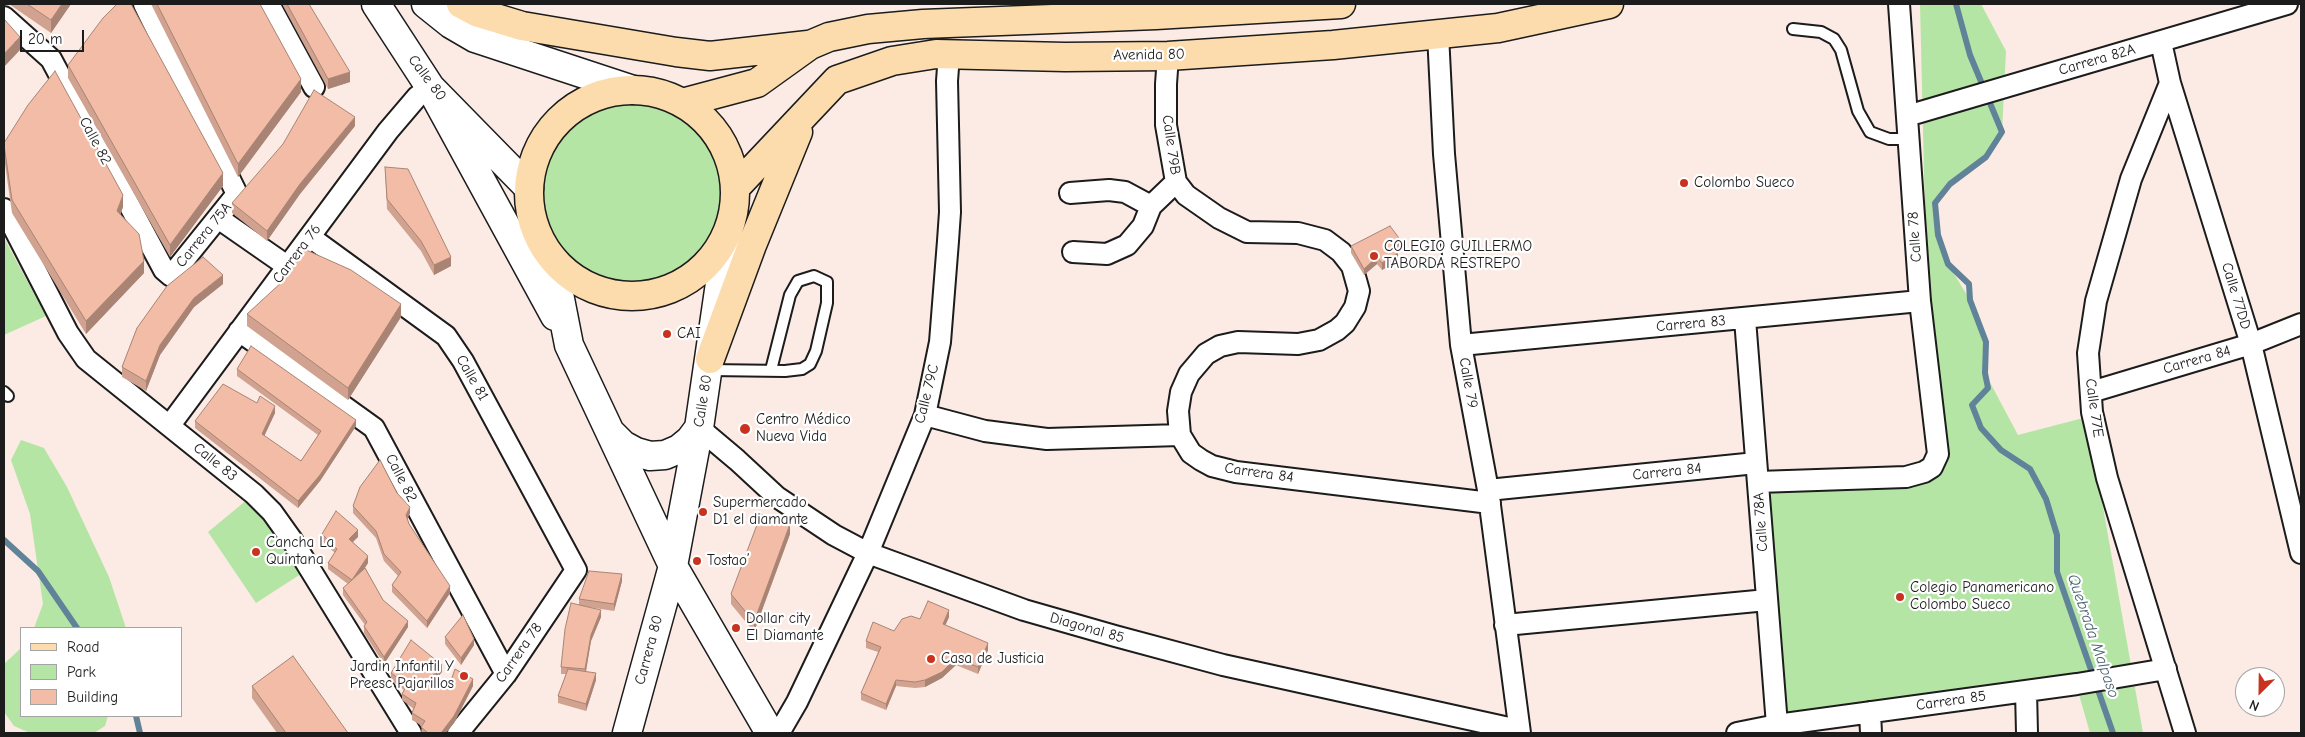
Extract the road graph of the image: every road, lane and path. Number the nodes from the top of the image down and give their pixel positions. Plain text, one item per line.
1 (144, 4) edge
2 (269, 4) edge
3 (376, 4) edge
4 (426, 4) edge
5 (461, 4) edge
6 (1341, 4) edge
7 (1608, 4) edge
8 (1900, 4) edge
9 (2287, 4) edge
10 (1156, 9) edge
11 (4, 17) edge
12 (1793, 29) dead end
13 (1438, 34) junction
14 (2161, 42) junction
15 (810, 45) junction
16 (949, 54) junction
17 (1168, 56) junction
18 (2170, 83) junction
19 (314, 87) dead end
20 (430, 87) junction
21 (633, 90) junction
22 (682, 103) junction
23 (805, 114) junction
24 (1907, 116) junction
25 (1908, 139) junction
26 (1176, 182) junction
27 (736, 187) junction
28 (529, 188) junction
29 (1070, 193) dead end
30 (1151, 206) junction
31 (4, 209) edge
32 (218, 218) junction
33 (727, 236) junction
34 (310, 237) junction
35 (1073, 252) dead end
36 (552, 258) junction
37 (287, 266) junction
38 (171, 276) joint
39 (1920, 301) junction
40 (1745, 319) junction
41 (2301, 324) edge
42 (239, 331) junction
43 (2251, 344) junction
44 (569, 345) junction
45 (1461, 345) junction
46 (709, 365) junction
47 (771, 370) junction
48 (2091, 392) junction
49 (924, 415) junction
50 (170, 425) junction
51 (699, 428) junction
52 (609, 429) junction
53 (1180, 435) junction
54 (1932, 467) joint
55 (1757, 472) junction
56 (1489, 497) junction
57 (868, 553) junction
58 (2301, 553) edge
59 (673, 566) junction
60 (576, 570) joint
61 (1767, 600) junction
62 (1505, 625) junction
63 (2156, 638) junction
64 (2166, 669) junction
65 (2144, 672) junction
66 (506, 674) junction
67 (2026, 691) junction
68 (2173, 691) junction
69 (1870, 712) junction
70 (1777, 725) junction
71 (1519, 732) edge
72 (411, 733) edge
73 (458, 733) edge
74 (627, 733) edge
75 (770, 733) edge
76 (779, 733) edge
77 (1737, 733) edge
78 (1871, 733) edge
79 (2027, 733) edge
80 (2185, 733) edge

1 - 32 street, Carrera 75A
2 - 19 street
3 - 20 street, Calle 80
4 - 21 street
5 - 15 main road
6 - 10 main road
7 - 13 main road, Avenida 80
8 - 24 street, Calle 78
9 - 14 street, Carrera 82A
10 - 15 main road
11 - 38 street, Calle 82
12 - 25 lane
13 - 17 main road, Avenida 80
13 - 45 street, Calle 79
14 - 18 street, Calle 77DD
14 - 24 street, Carrera 82A
15 - 22 main road
16 - 17 main road, Avenida 80
16 - 23 main road, Avenida 80
16 - 49 street, Calle 79C
17 - 26 street, Calle 79B
18 - 43 street, Calle 77DD
18 - 48 street, Calle 77E
20 - 28 street, Calle 80
20 - 34 street, Carrera 76
20 - 44 street
21 - 22 main road
21 - 28 main road
22 - 27 main road
23 - 27 main road, Avenida 80
23 - 46 main road
24 - 25 street, Calle 78
25 - 39 street, Calle 78
26 - 30 street
26 - 53 street, Calle 79B
27 - 33 main road
28 - 36 main road
29 - 30 street
30 - 35 street
31 - 50 street, Calle 83
32 - 37 street
32 - 38 street, Carrera 75A
33 - 36 main road
33 - 46 street, Calle 80
34 - 37 street, Carrera 76
34 - 60 street, Calle 81
36 - 44 street
37 - 42 street, Carrera 76
39 - 40 street, Carrera 83
39 - 54 street, Calle 78
40 - 45 street, Carrera 83
40 - 55 street, Calle 78A
41 - 43 street, Carrera 84
42 - 50 street, Carrera 76
42 - 66 street, Calle 82
43 - 48 street, Carrera 84
43 - 58 street, Calle 77DD
44 - 52 street
45 - 56 street, Calle 79
46 - 47 lane
46 - 51 street, Calle 80
47 - 47 lane
48 - 63 street, Calle 77E
49 - 53 street
49 - 57 street, Calle 79C
50 - 72 street, Calle 83
51 - 52 street
51 - 57 street, Diagonal 85
51 - 59 street, Calle 80
52 - 59 street
53 - 56 street, Carrera 84
54 - 55 street, Carrera 84
55 - 56 street, Carrera 84
55 - 61 street, Calle 78A
56 - 62 street, Calle 79
57 - 71 street, Diagonal 85
57 - 76 street, Calle 79C
59 - 74 street, Carrera 80
59 - 75 street
60 - 66 street, Carrera 78
61 - 62 street
61 - 70 street, Calle 78A
62 - 71 street, Calle 79
63 - 64 street, Calle 77E
63 - 65 street
64 - 65 street, Carrera 85
64 - 68 street, Calle 77E
65 - 67 street, Carrera 85
65 - 68 street
66 - 73 street, Carrera 78
67 - 69 street, Carrera 85
67 - 79 street
68 - 80 street, Calle 77E
69 - 70 street, Carrera 85
69 - 78 street
70 - 77 street, Carrera 85

